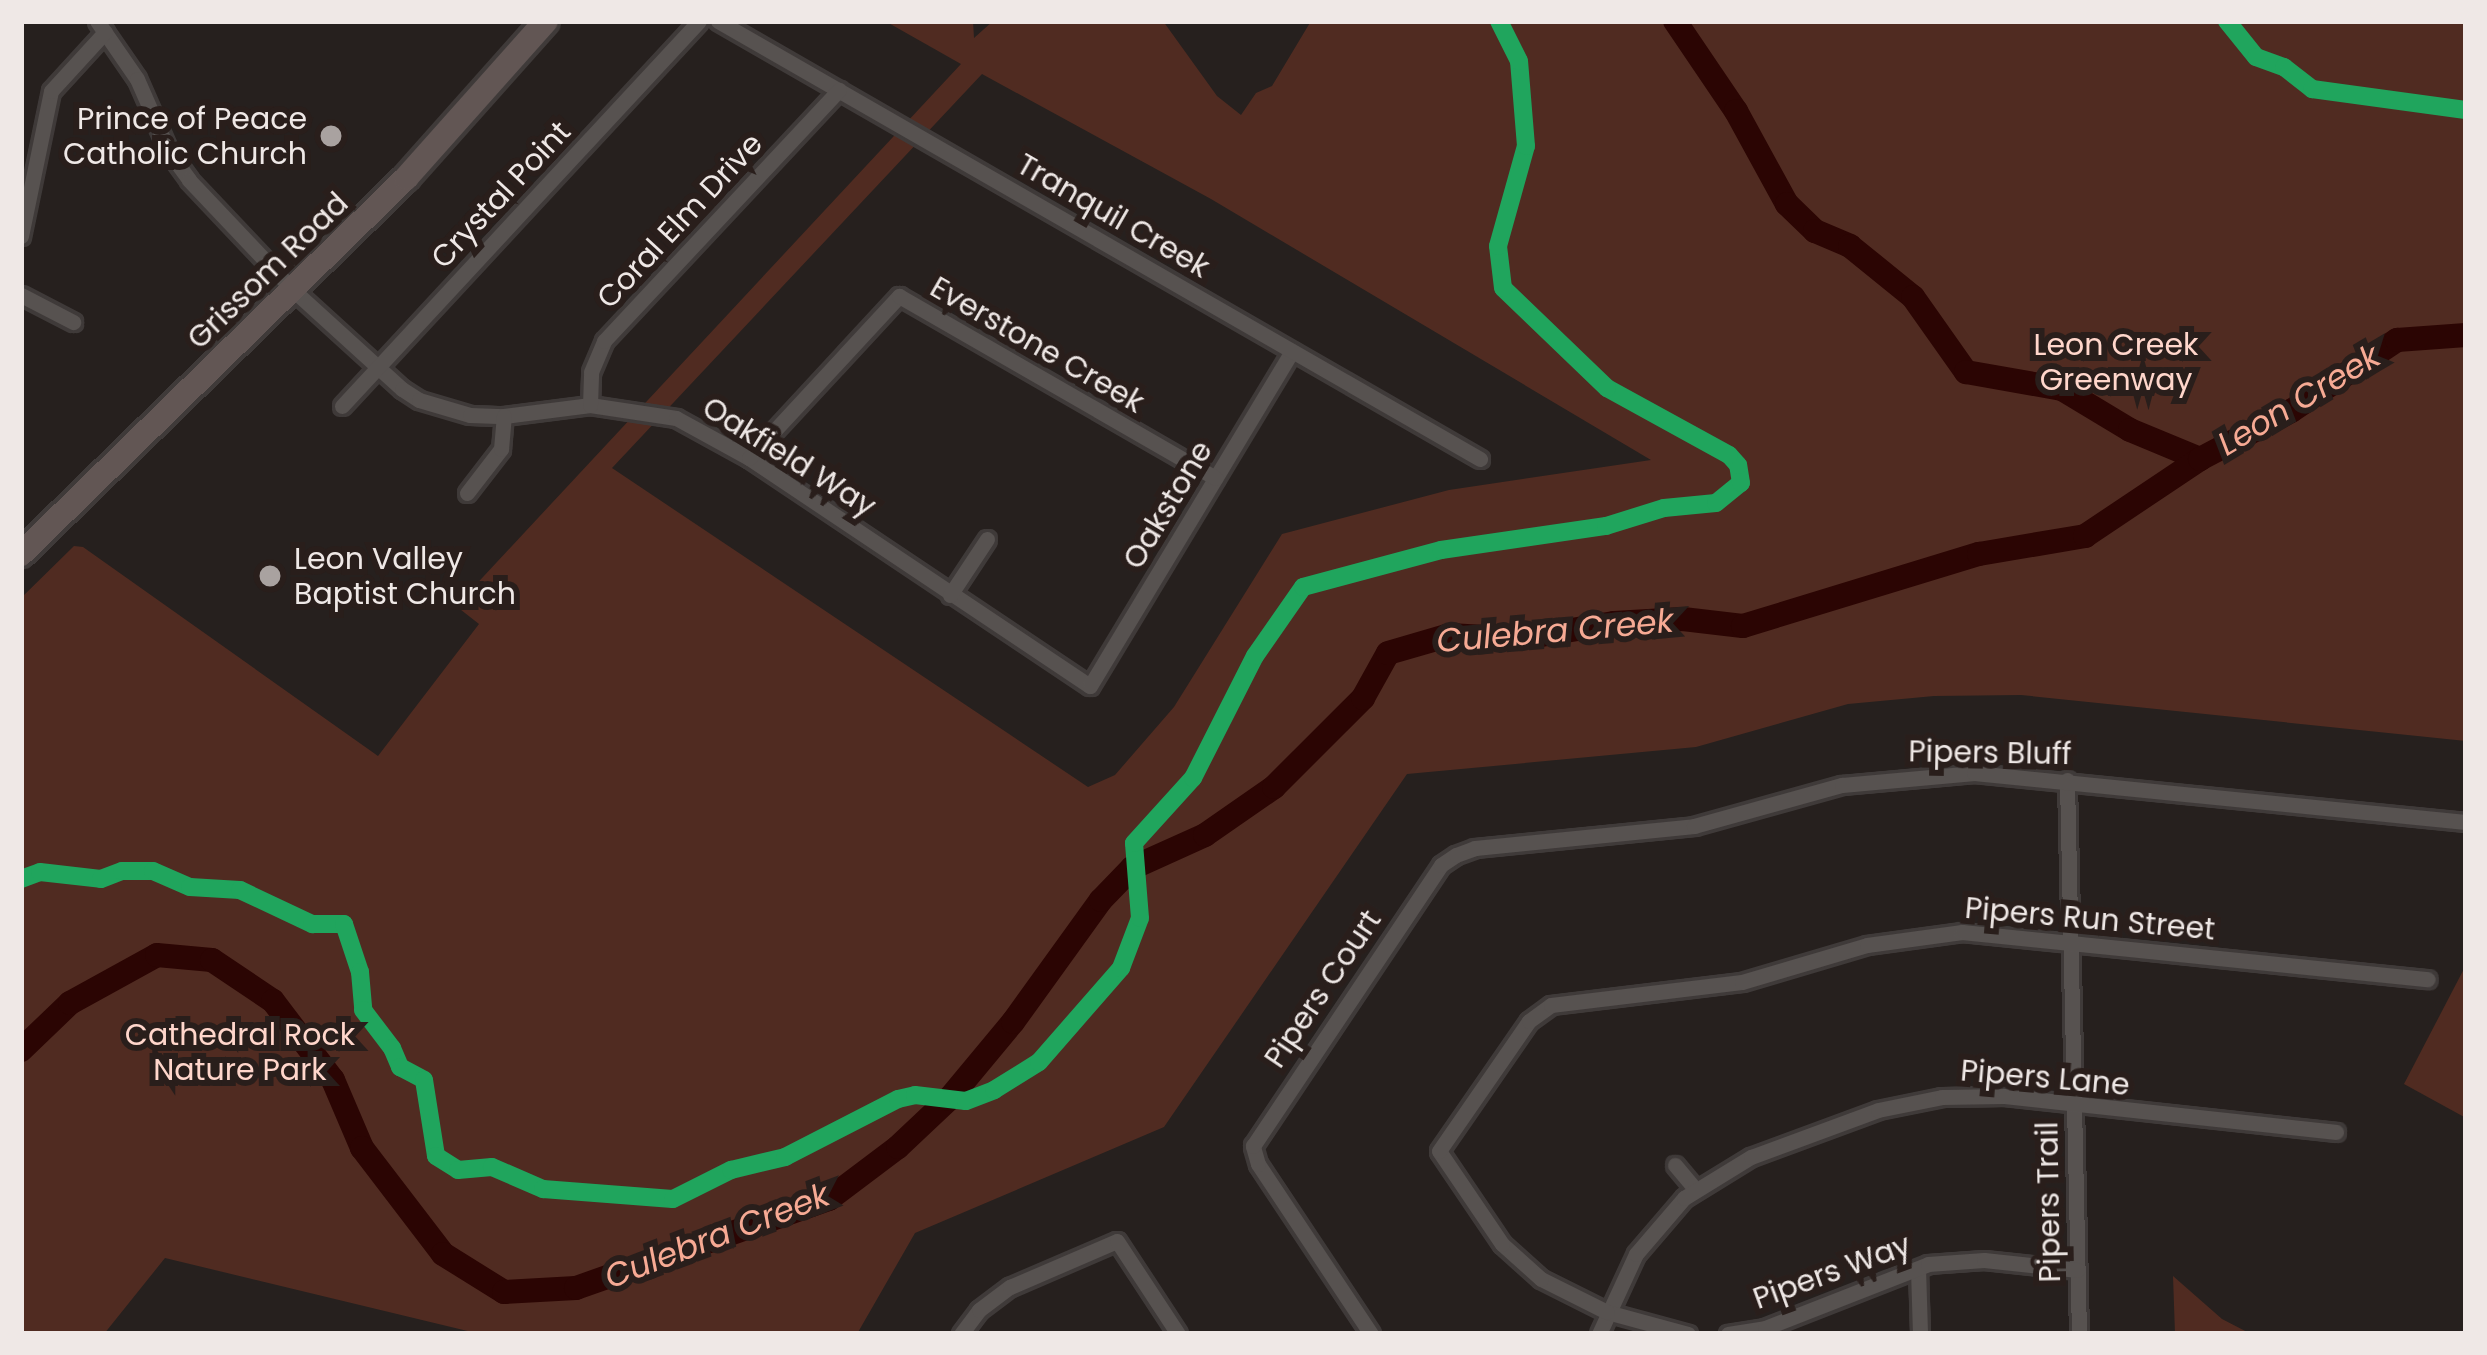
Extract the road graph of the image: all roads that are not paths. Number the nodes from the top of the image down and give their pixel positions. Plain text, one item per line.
1 (546, 21) edge
2 (699, 21) edge
3 (718, 21) edge
4 (101, 27) edge
5 (839, 90) junction
6 (21, 236) edge
7 (292, 289) junction
8 (21, 295) edge
9 (73, 322) dead end
10 (1292, 351) junction
11 (376, 369) junction
12 (590, 405) junction
13 (342, 406) dead end
14 (504, 416) junction
15 (749, 458) junction
16 (1480, 459) dead end
17 (1215, 478) junction
18 (466, 494) dead end
19 (987, 539) dead end
20 (21, 554) edge
21 (950, 595) junction
22 (1090, 686) joint
23 (2067, 780) junction
24 (2466, 822) edge
25 (1449, 860) joint
26 (2070, 941) junction
27 (2428, 979) dead end
28 (2075, 1106) junction
29 (2336, 1132) dead end
30 (1675, 1165) dead end
31 (1695, 1189) junction
32 (1918, 1269) junction
33 (2078, 1270) junction
34 (1607, 1312) junction
35 (1750, 1333) edge
36 (961, 1334) edge
37 (1178, 1334) edge
38 (1371, 1334) edge
39 (1599, 1334) edge
40 (1688, 1334) edge
41 (1728, 1334) edge
42 (1920, 1334) edge
43 (2079, 1334) edge

1 - 7 main road, Grissom Road
2 - 11 street, Crystal Point
3 - 5 street, Tranquil Creek
4 - 6 street
4 - 7 street, Oakfield Way
5 - 10 street, Tranquil Creek
5 - 12 street, Coral Elm Drive
7 - 11 street, Oakfield Way
7 - 20 main road, Grissom Road
8 - 9 street
10 - 16 street, Tranquil Creek
10 - 17 street, Oakstone
11 - 13 street, Crystal Point
11 - 14 street, Oakfield Way
12 - 14 street, Oakfield Way
12 - 15 street, Oakfield Way
14 - 18 street
15 - 17 street, Everstone Creek
15 - 21 street, Oakfield Way
17 - 22 street, Oakstone
19 - 21 street
21 - 22 street, Oakfield Way
23 - 24 street, Pipers Bluff
23 - 25 street, Pipers Bluff
23 - 26 street, Pipers Trail
25 - 38 street, Pipers Court
26 - 27 street, Pipers Run Street
26 - 28 street, Pipers Trail
26 - 34 street, Pipers Run Street
28 - 29 street, Pipers Lane
28 - 31 street, Pipers Lane
28 - 33 street, Pipers Trail
30 - 31 street
31 - 34 street, Pipers Lane
32 - 33 street, Pipers Way
32 - 35 street, Pipers Way
32 - 42 street
33 - 43 street, Pipers Trail
34 - 39 street, Pipers Lane
34 - 40 street
35 - 41 street, Pipers Way
36 - 37 street

